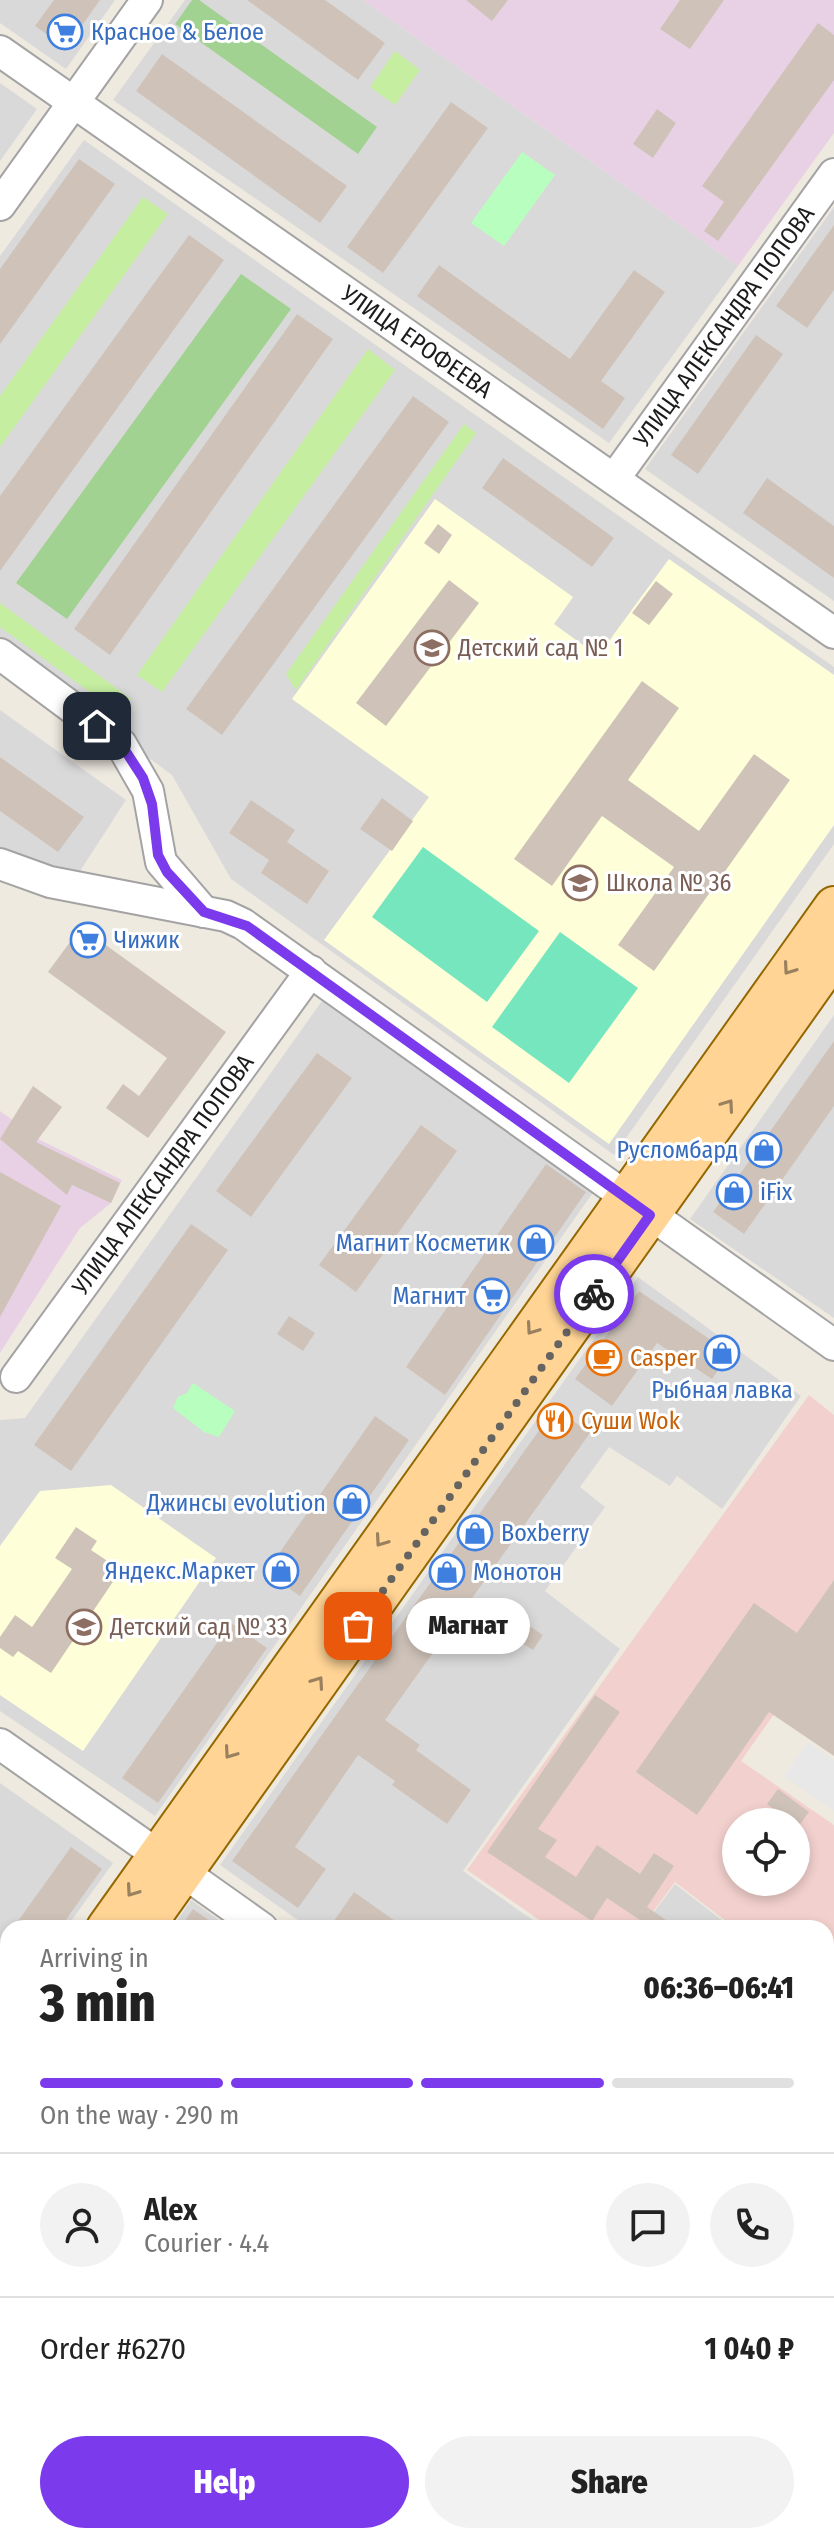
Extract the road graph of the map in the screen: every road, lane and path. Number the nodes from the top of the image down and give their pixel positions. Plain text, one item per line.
1 (147, 0) edge
2 (0, 51) edge
3 (73, 102) junction
4 (834, 174) edge
5 (0, 205) edge
6 (614, 479) junction
7 (834, 633) edge
8 (0, 654) edge
9 (0, 864) edge
10 (834, 906) edge
11 (204, 912) junction
12 (834, 956) edge
13 (311, 971) junction
14 (638, 1206) junction
15 (834, 1345) edge
16 (16, 1377) dead end
17 (0, 1744) edge
18 (170, 1864) junction
19 (114, 1920) edge
20 (147, 1920) edge
21 (250, 1920) edge

1 - 3 street
2 - 3 street, УЛИЦА ЕРОФЕЕВА
3 - 5 street
3 - 6 street, УЛИЦА ЕРОФЕЕВА
4 - 6 street, УЛИЦА АЛЕКСАНДРА ПОПОВА
6 - 7 street, УЛИЦА ЕРОФЕЕВА
8 - 11 street
9 - 11 street
10 -> 14 main road
11 - 13 street
14 -> 12 main road
13 - 14 street
13 - 16 street, УЛИЦА АЛЕКСАНДРА ПОПОВА
14 - 15 street
14 - 18 main road
17 - 18 street
18 -> 19 main road
18 - 20 main road
18 - 21 street

